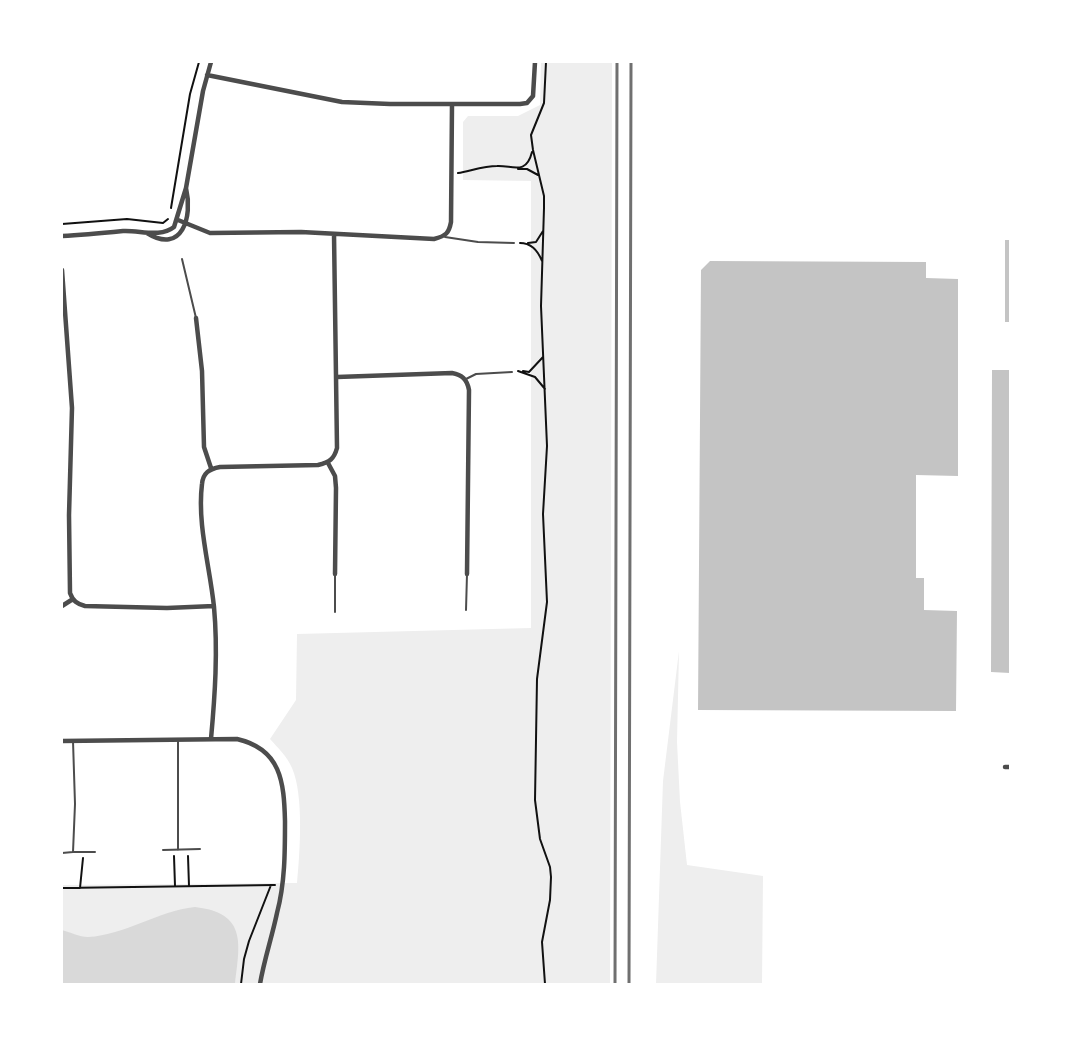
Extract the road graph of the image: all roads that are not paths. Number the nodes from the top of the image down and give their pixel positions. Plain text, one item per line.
1 (211, 62) edge
2 (535, 62) edge
3 (207, 75) junction
4 (452, 104) junction
5 (186, 188) junction
6 (178, 220) junction
7 (186, 223) junction
8 (147, 233) junction
9 (334, 234) junction
10 (62, 236) edge
11 (444, 237) junction
12 (514, 243) road end
13 (182, 259) dead end
14 (62, 270) edge
15 (196, 318) joint
16 (69, 369) junction
17 (62, 370) edge
18 (512, 372) road end
19 (337, 377) junction
20 (466, 379) junction
21 (328, 463) junction
22 (211, 468) junction
23 (335, 574) joint
24 (467, 574) joint
25 (73, 599) junction
26 (62, 606) edge
27 (214, 606) junction
28 (466, 610) dead end
29 (335, 612) dead end
30 (211, 739) junction
31 (178, 740) junction
32 (62, 741) edge
33 (73, 741) junction
34 (200, 849) dead end
35 (163, 850) dead end
36 (178, 850) junction
37 (73, 852) junction
38 (95, 852) dead end
39 (62, 853) edge
40 (260, 984) edge

1 - 3 street
2 - 4 street
3 - 4 street
3 - 5 street
4 - 11 street
5 - 6 street
5 - 7 street
6 - 7 street
6 - 8 street
7 - 8 street
7 - 9 street
8 - 10 street
9 - 11 street
9 - 19 street
11 - 12 lane
13 - 15 lane
14 - 16 street
15 - 22 street
16 - 17 street
16 - 25 street
18 - 20 lane
19 - 20 street
19 - 21 street
20 - 24 street
21 - 22 street
21 - 23 street
22 - 27 street
23 - 29 lane
24 - 28 lane
25 - 26 street
25 - 27 street
27 - 30 street
30 - 31 street
30 - 40 street
31 - 33 street
31 - 36 lane
32 - 33 street
33 - 37 lane
34 - 36 lane
35 - 36 lane
37 - 38 lane
37 - 39 lane

